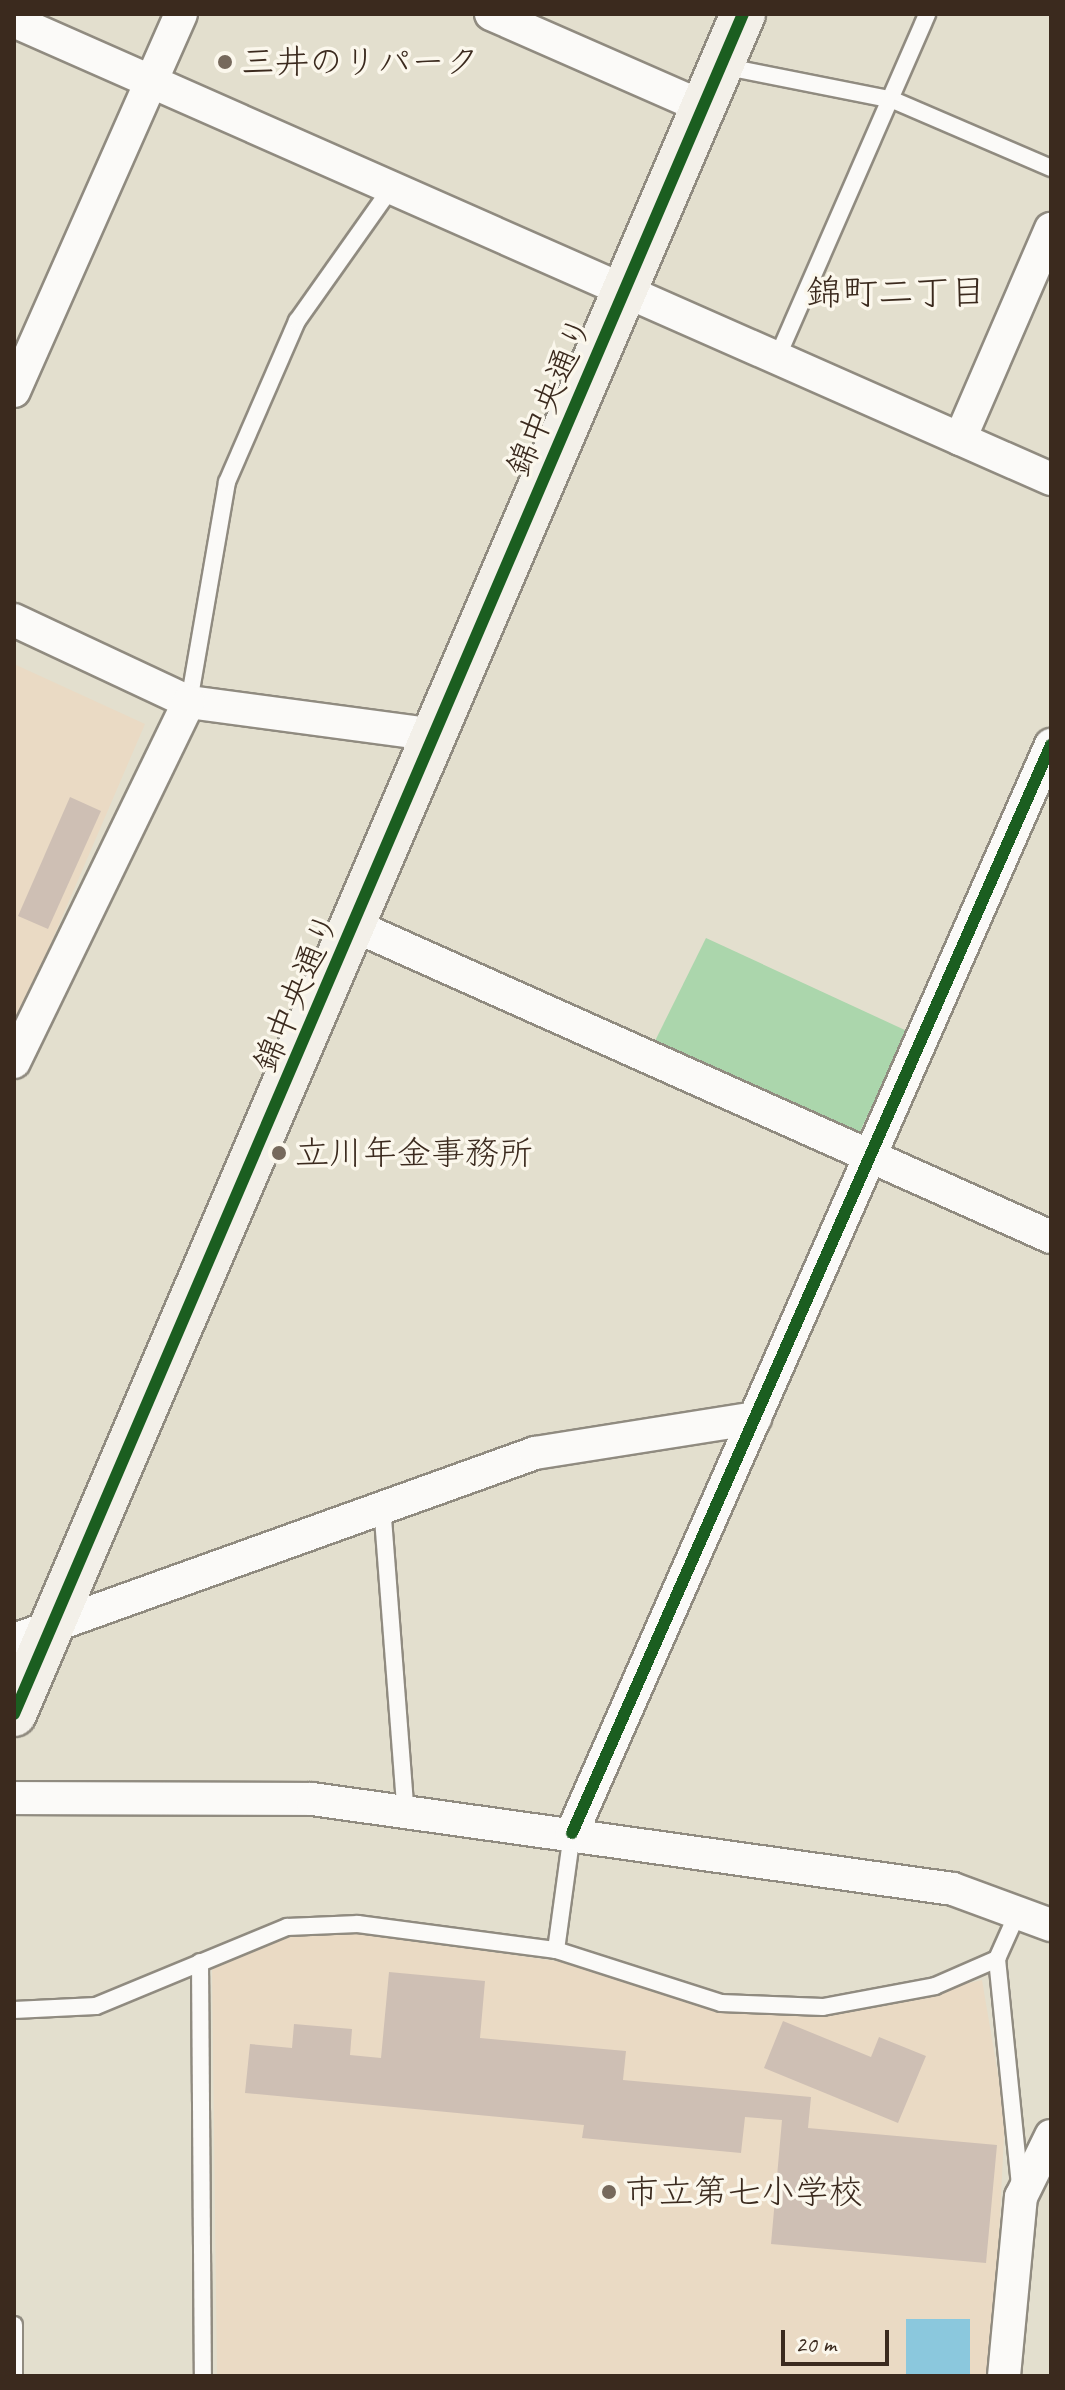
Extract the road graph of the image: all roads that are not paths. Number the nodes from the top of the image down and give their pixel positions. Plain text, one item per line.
1 (181, 14) edge
2 (491, 14) edge
3 (743, 14) edge
4 (927, 14) edge
5 (14, 21) edge
6 (720, 66) junction
7 (150, 80) junction
8 (893, 100) junction
9 (703, 107) junction
10 (1051, 168) edge
11 (392, 187) junction
12 (1051, 229) edge
13 (624, 290) junction
14 (777, 358) junction
15 (14, 391) edge
16 (960, 439) junction
17 (1051, 479) edge
18 (14, 620) edge
19 (189, 702) junction
20 (436, 735) junction
21 (1051, 745) edge
22 (355, 926) junction
23 (14, 1062) edge
24 (871, 1158) junction
25 (1051, 1237) edge
26 (755, 1418) junction
27 (381, 1503) junction
28 (32, 1635) edge
29 (14, 1714) edge
30 (14, 1798) edge
31 (406, 1814) junction
32 (572, 1833) junction
33 (1018, 1912) junction
34 (1051, 1925) edge
35 (556, 1950) junction
36 (997, 1959) junction
37 (200, 1962) junction
38 (14, 2010) edge
39 (1051, 2136) edge
40 (1021, 2197) junction
41 (14, 2325) edge
42 (14, 2376) edge
43 (203, 2376) edge
44 (1004, 2376) edge

1 - 7 street
2 - 9 street
3 - 6 street, 錦中央通り
4 - 8 lane
5 - 7 street
6 - 8 lane
6 - 9 street, 錦中央通り
7 - 11 street
7 - 15 street
8 - 10 lane
8 - 14 lane
9 - 13 street, 錦中央通り
11 - 13 street
11 - 19 lane
12 - 16 street
13 - 14 street
13 - 20 street, 錦中央通り
14 - 16 street
16 - 17 street
18 - 19 street
19 - 20 street
19 - 23 street
20 - 22 street, 錦中央通り
21 - 24 street
22 - 24 street
22 - 28 street, 錦中央通り
24 - 25 street
24 - 26 street
26 - 27 street
26 - 32 street
27 - 28 street
27 - 31 lane
28 - 29 street, 錦中央通り
30 - 31 street
31 - 32 street
32 - 33 street
32 - 35 lane
33 - 34 street
33 - 36 lane
35 - 36 lane
35 - 37 lane
36 - 40 lane
37 - 38 lane
37 - 43 lane
39 - 40 street
40 - 44 street
41 - 42 lane

